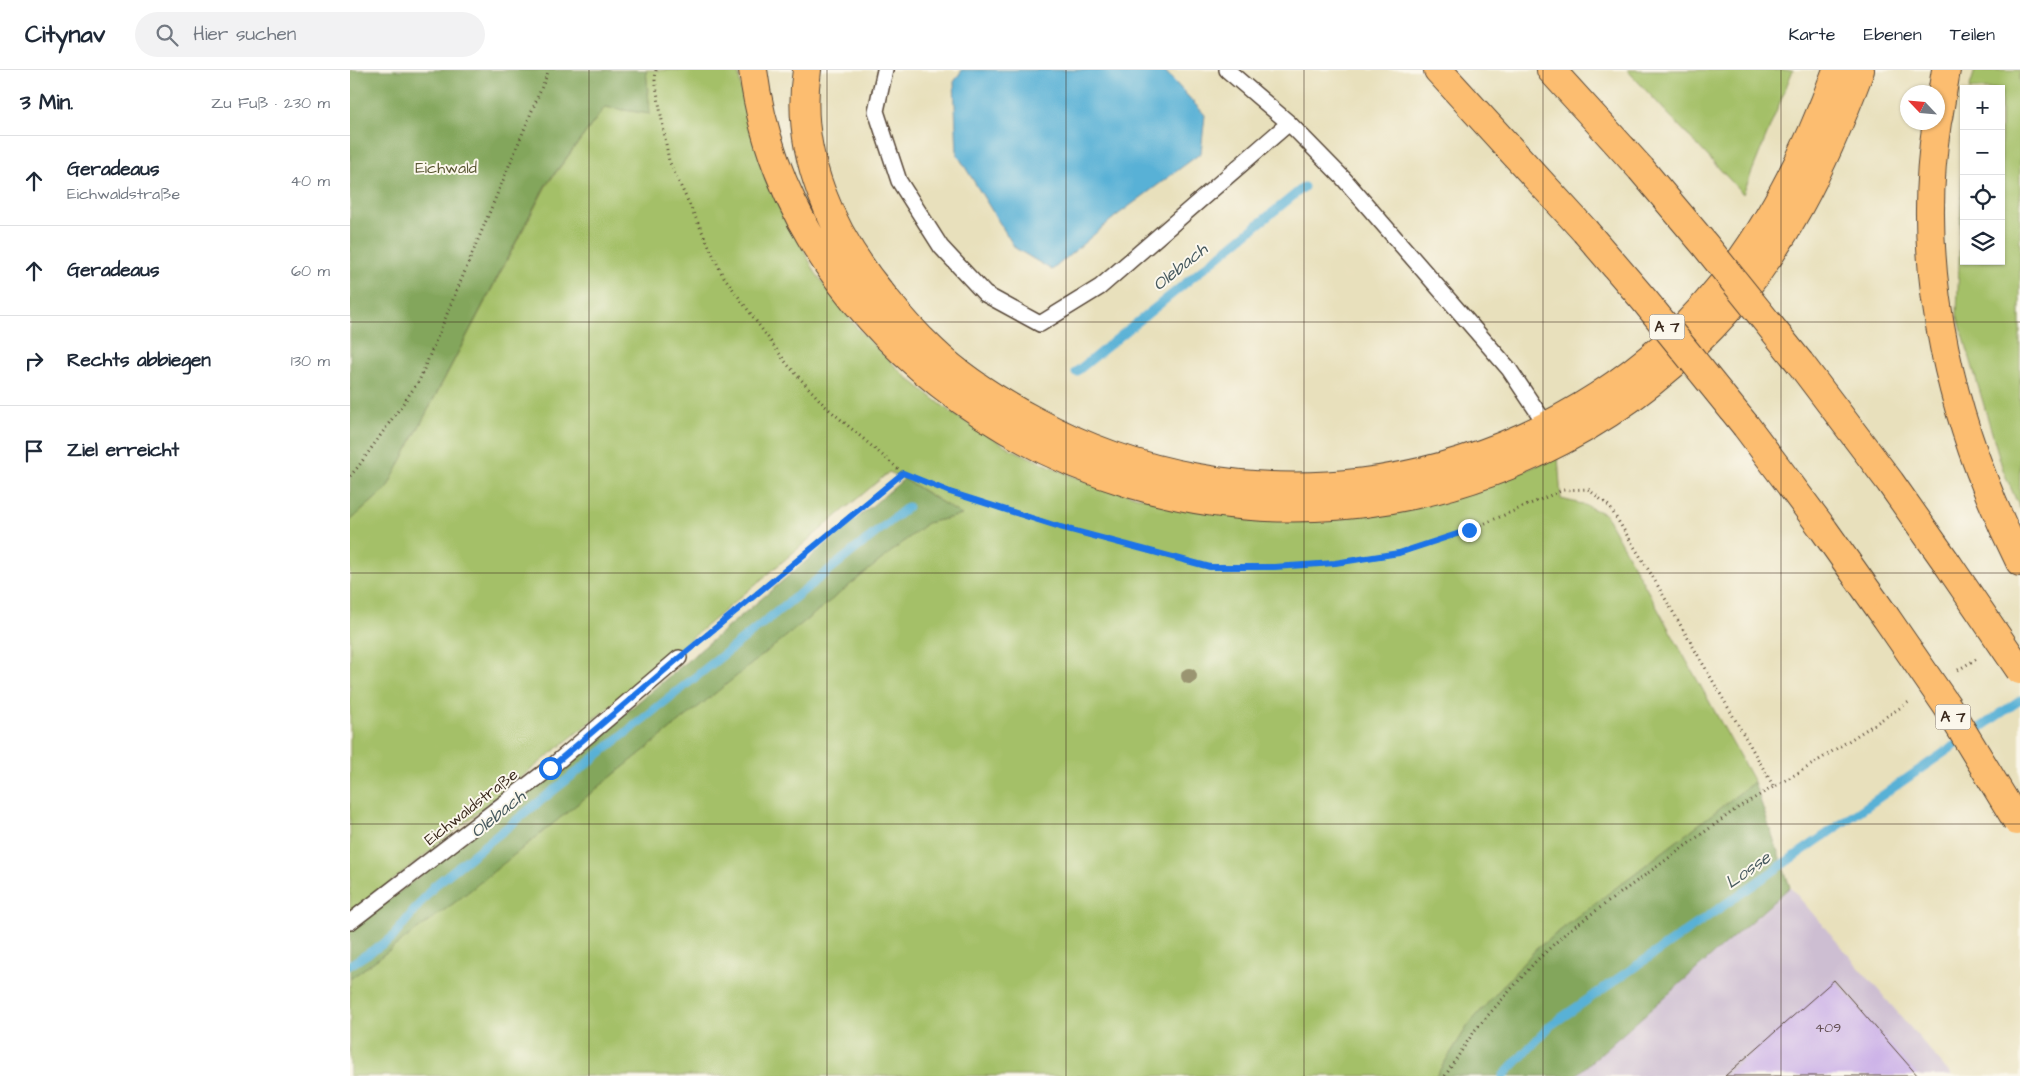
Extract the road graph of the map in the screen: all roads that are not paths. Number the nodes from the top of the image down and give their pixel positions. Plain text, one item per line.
1 (753, 70) edge
2 (807, 70) edge
3 (885, 70) edge
4 (1226, 70) edge
5 (1551, 70) edge
6 (1837, 70) edge
7 (1860, 70) edge
8 (1946, 70) edge
9 (1440, 74) edge
10 (1944, 85) edge
11 (1289, 123) junction
12 (1936, 130) edge
13 (1547, 426) junction
14 (2020, 562) edge
15 (679, 658) road end
16 (2020, 670) edge
17 (2019, 824) edge
18 (350, 922) edge

1 - 7 highway
2 - 13 highway
3 - 11 lane
4 - 11 lane
5 - 16 highway, bridge
6 - 13 highway
8 - 10 highway
9 - 17 highway, A 7, bridge
11 - 13 lane
12 - 14 highway
15 - 18 lane, Eichwaldstraße

